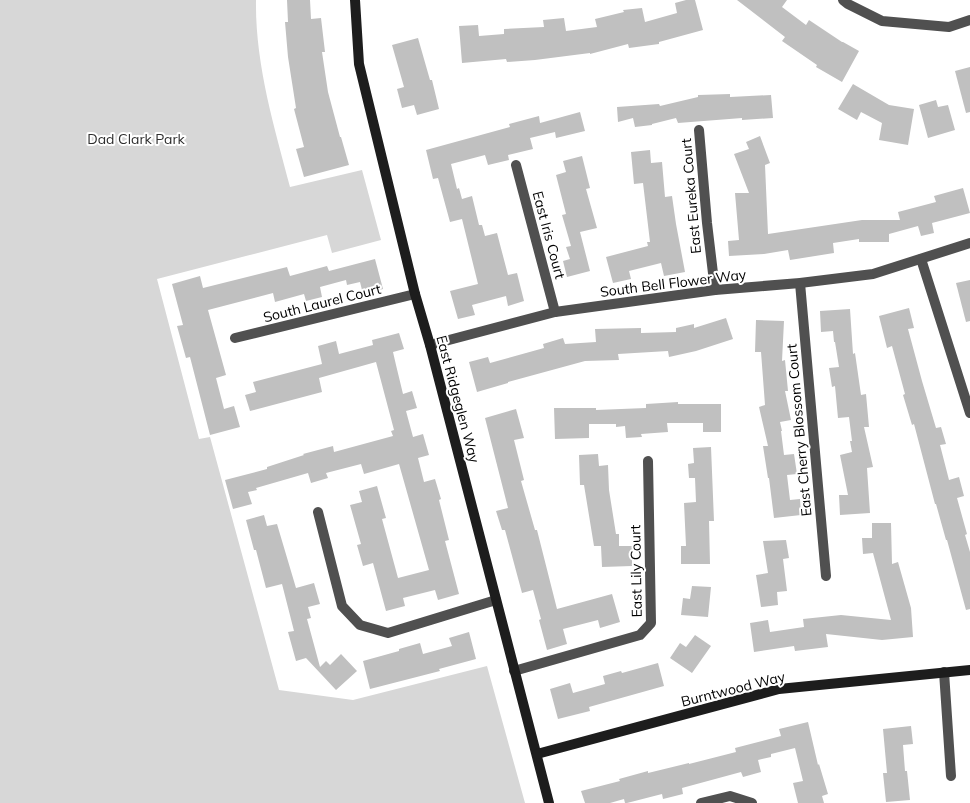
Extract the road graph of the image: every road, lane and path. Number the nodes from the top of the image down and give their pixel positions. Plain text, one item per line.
1 (355, 0) edge
2 (843, 0) edge
3 (970, 20) edge
4 (699, 130) dead end
5 (516, 165) dead end
6 (970, 243) edge
7 (921, 259) junction
8 (800, 282) junction
9 (715, 290) junction
10 (415, 294) junction
11 (555, 312) junction
12 (235, 338) dead end
13 (430, 345) junction
14 (970, 413) edge
15 (648, 461) dead end
16 (318, 512) dead end
17 (826, 576) dead end
18 (496, 600) junction
19 (970, 670) edge
20 (514, 671) junction
21 (944, 672) junction
22 (537, 754) junction
23 (951, 776) dead end
24 (549, 803) edge
25 (701, 803) edge
26 (752, 803) edge

1 - 10 street, East Ridgeglen Way
2 - 3 street
4 - 9 street, East Eureka Court
5 - 11 street, East Iris Court
6 - 7 street, South Bell Flower Way
7 - 8 street, South Bell Flower Way
7 - 14 street
8 - 9 street, South Bell Flower Way
8 - 17 street, East Cherry Blossom Court
9 - 11 street, South Bell Flower Way
10 - 12 street, South Laurel Court
10 - 13 street, East Ridgeglen Way
11 - 13 street, South Bell Flower Way
13 - 18 street, East Ridgeglen Way
15 - 20 street, East Lily Court
16 - 18 street
18 - 20 street, East Ridgeglen Way
19 - 21 street, Burntwood Way
20 - 22 street, East Ridgeglen Way
21 - 22 street, Burntwood Way
21 - 23 street
22 - 24 street, East Ridgeglen Way
25 - 26 street

